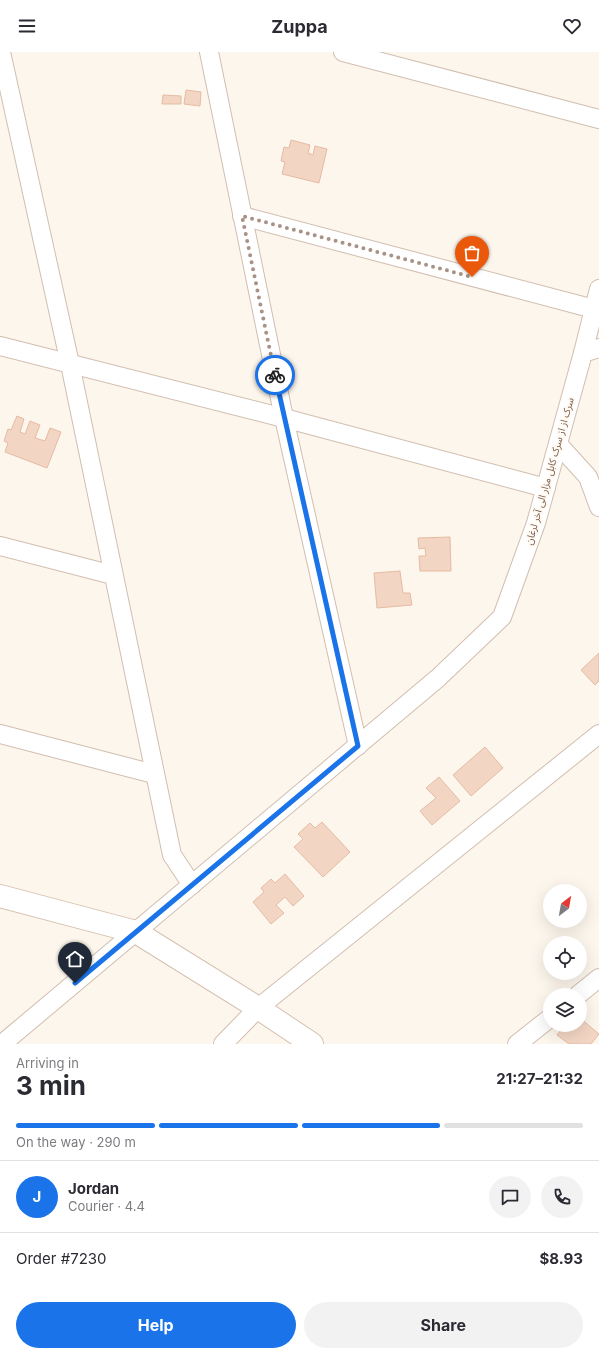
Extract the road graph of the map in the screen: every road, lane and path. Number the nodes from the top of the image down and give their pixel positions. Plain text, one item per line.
1 (1, 52) edge
2 (209, 52) edge
3 (343, 52) edge
4 (599, 119) edge
5 (242, 216) junction
6 (599, 289) edge
7 (594, 309) junction
8 (0, 346) edge
9 (591, 351) edge
10 (70, 364) junction
11 (284, 418) junction
12 (558, 444) junction
13 (546, 488) junction
14 (599, 507) edge
15 (0, 546) edge
16 (113, 576) junction
17 (0, 734) edge
18 (599, 734) edge
19 (358, 746) junction
20 (154, 774) junction
21 (192, 885) junction
22 (0, 896) edge
23 (136, 932) junction
24 (599, 978) edge
25 (587, 988) edge
26 (258, 1008) junction
27 (543, 1024) edge
28 (2, 1044) edge
29 (223, 1044) edge
30 (312, 1044) edge
31 (517, 1044) edge

1 - 10 street
2 - 5 street
3 - 4 street
5 - 7 street
5 - 11 street
6 - 7 street, سرک از از سرک کابل مزار الی آخر لرغان
7 - 9 street, سرک از از سرک کابل مزار الی آخر لرغان
8 - 10 street
9 - 12 street, سرک از از سرک کابل مزار الی آخر لرغان
10 - 11 street
10 - 16 street
11 - 13 street
11 - 19 street
12 - 13 street, سرک از از سرک کابل مزار الی آخر لرغان
12 - 14 street
13 - 19 street, سرک از از سرک کابل مزار الی آخر لرغان
15 - 16 street
16 - 20 street
17 - 20 street
18 - 26 street
19 - 21 street, سرک از از سرک کابل مزار الی آخر لرغان
20 - 21 street
21 - 23 street, سرک از از سرک کابل مزار الی آخر لرغان
22 - 23 street
23 - 26 street
23 - 28 street, سرک از از سرک کابل مزار الی آخر لرغان
24 - 25 street
26 - 29 street
26 - 30 street
27 - 31 street

